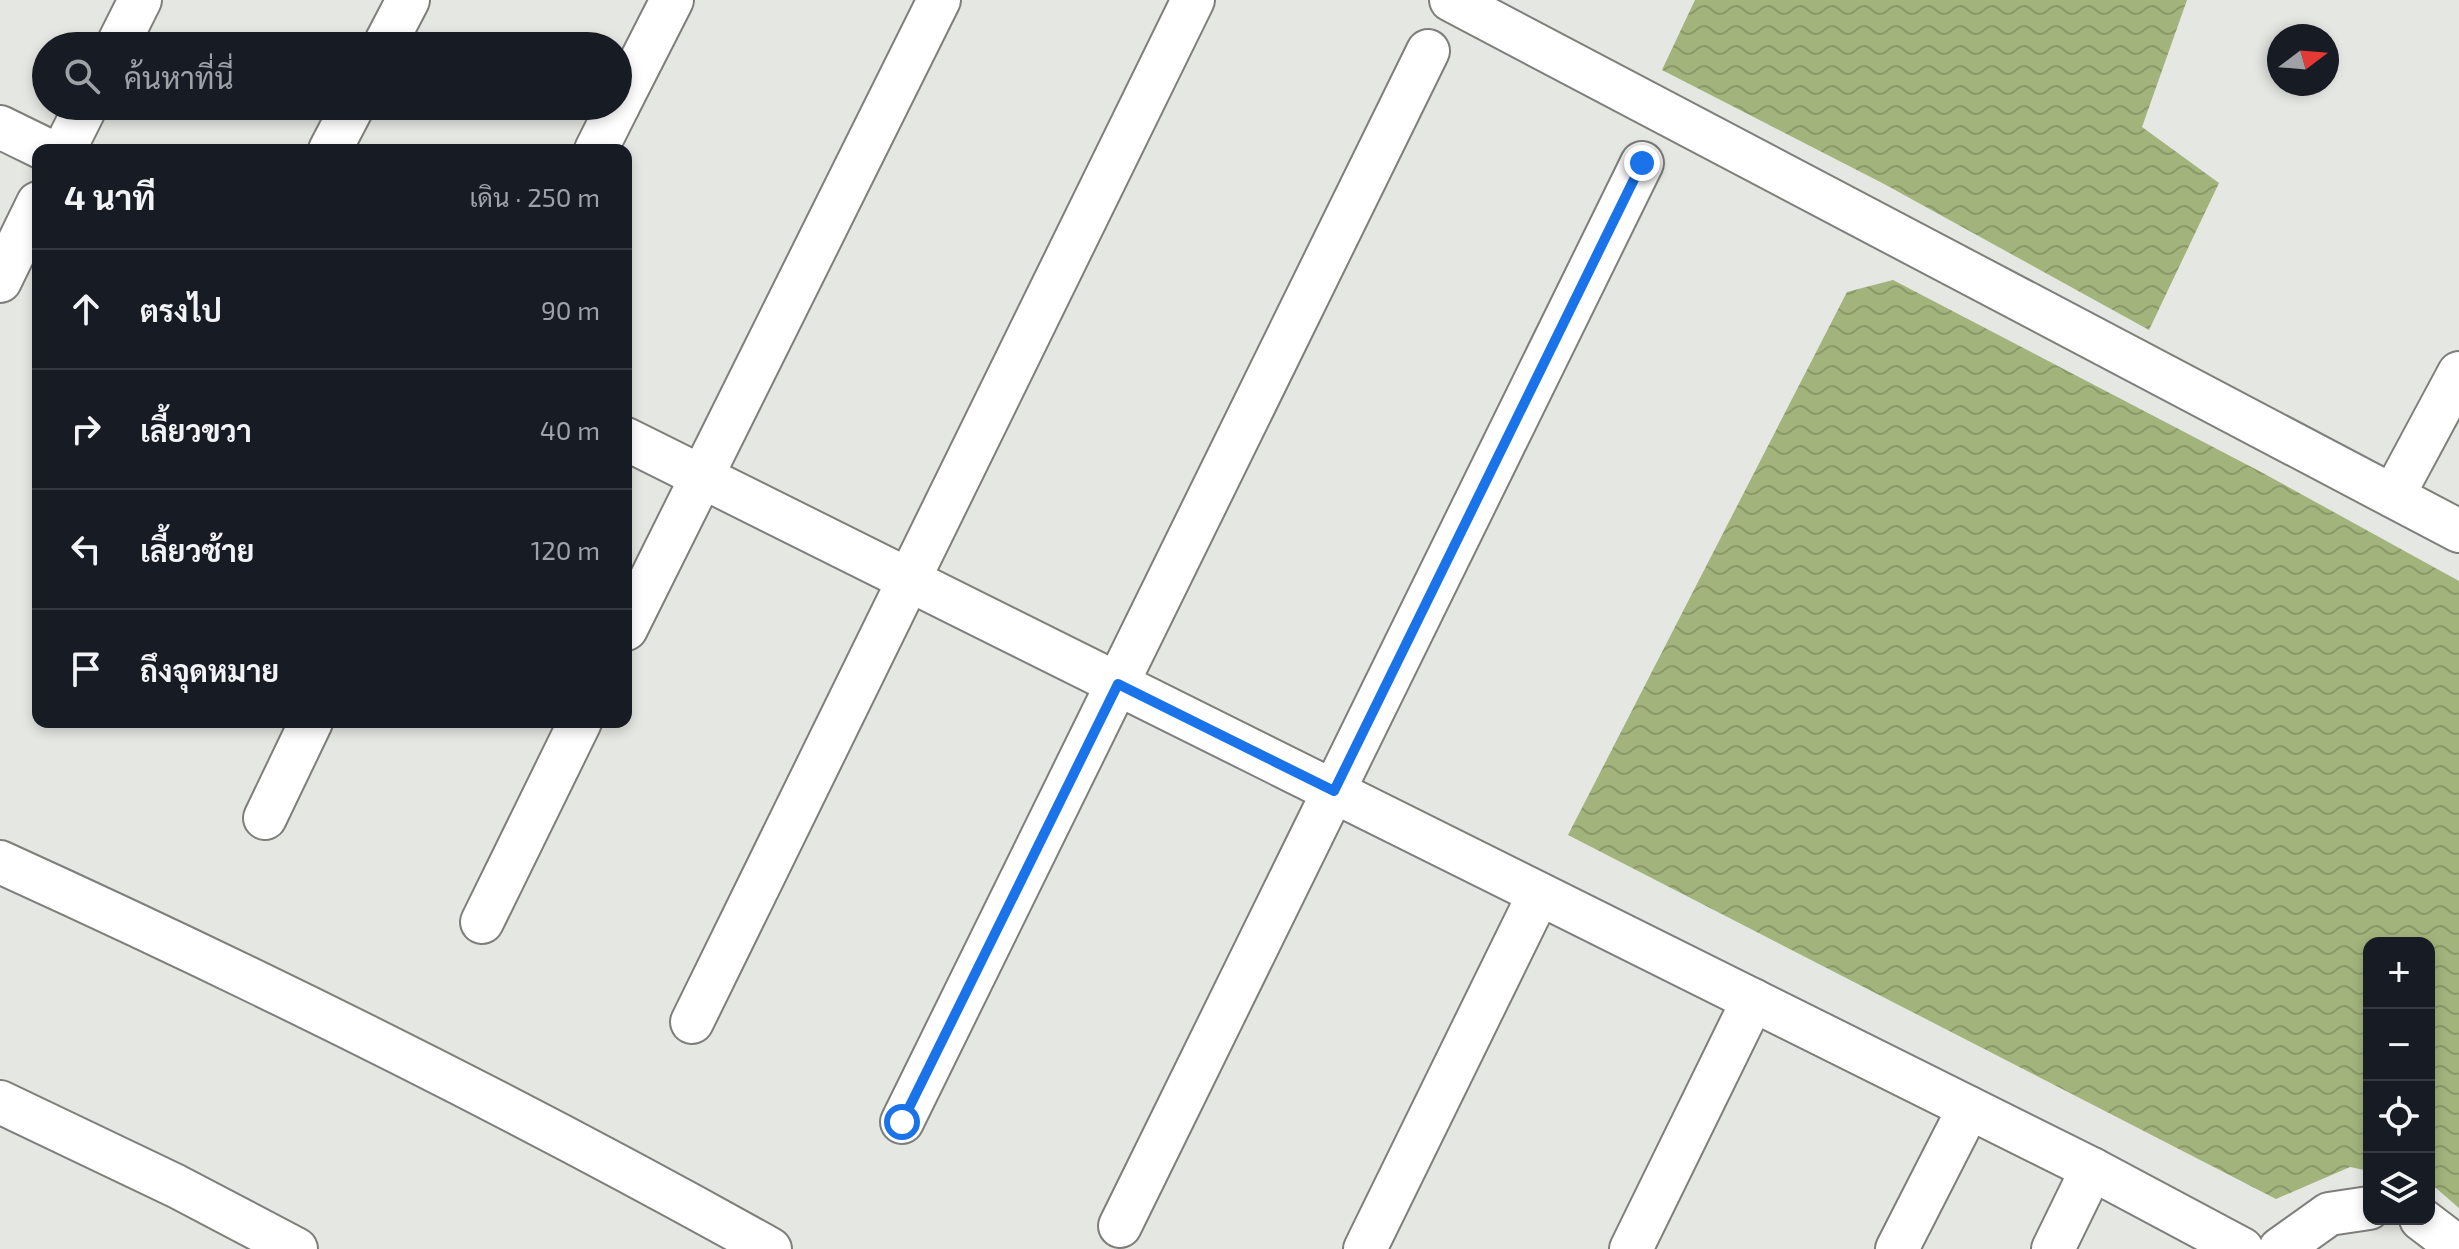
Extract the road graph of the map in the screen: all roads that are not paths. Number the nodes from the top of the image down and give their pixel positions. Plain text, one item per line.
1 (140, 0) edge
2 (408, 0) edge
3 (672, 0) edge
4 (939, 0) edge
5 (1193, 0) edge
6 (1451, 0) edge
7 (124, 32) edge
8 (391, 32) edge
9 (1428, 51) dead end
10 (632, 79) edge
11 (79, 120) edge
12 (346, 120) edge
13 (611, 120) edge
14 (0, 127) edge
15 (35, 144) edge
16 (67, 144) edge
17 (333, 144) edge
18 (599, 144) edge
19 (1642, 163) dead end
20 (32, 215) edge
21 (0, 281) edge
22 (2459, 373) edge
23 (632, 442) edge
24 (701, 476) junction
25 (2393, 496) junction
26 (2459, 531) edge
27 (910, 580) junction
28 (632, 617) edge
29 (1118, 684) junction
30 (308, 728) edge
31 (577, 728) edge
32 (1334, 791) junction
33 (265, 818) dead end
34 (0, 862) edge
35 (1539, 894) junction
36 (482, 922) dead end
37 (1753, 1000) junction
38 (692, 1022) dead end
39 (0, 1102) edge
40 (1969, 1108) junction
41 (902, 1122) dead end
42 (2092, 1169) junction
43 (2363, 1209) edge
44 (2429, 1225) edge
45 (1120, 1226) dead end
46 (2459, 1248) edge
47 (296, 1249) edge
48 (770, 1249) edge
49 (1365, 1249) edge
50 (1631, 1249) edge
51 (1897, 1249) edge
52 (2053, 1249) edge
53 (2242, 1249) edge
54 (2280, 1249) edge

1 - 7 street
2 - 8 street
3 - 10 street
4 - 24 street
5 - 27 street
6 - 25 street
9 - 29 street
11 - 16 street
12 - 17 street
13 - 18 street
14 - 15 street
19 - 32 street
20 - 21 street
22 - 25 street
23 - 24 street
24 - 27 street
24 - 28 street
25 - 26 street
27 - 29 street
27 - 38 street
29 - 32 street
29 - 41 street
30 - 33 street
31 - 36 street
32 - 35 street
32 - 45 street
34 - 48 street
35 - 37 street
35 - 49 street
37 - 40 street
37 - 50 street
39 - 47 street
40 - 42 street
40 - 51 street
42 - 52 street
42 - 53 street
43 - 54 street
44 - 46 street

